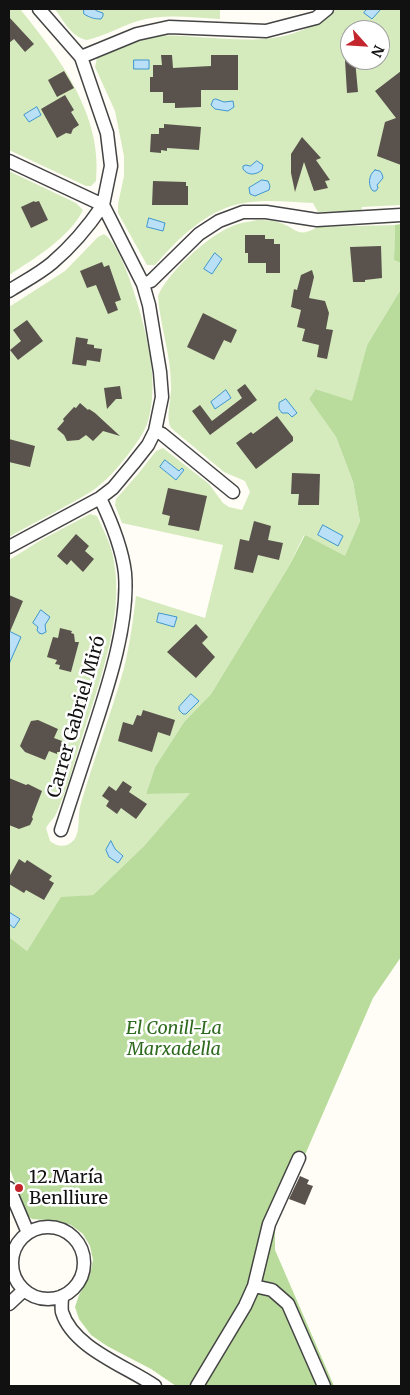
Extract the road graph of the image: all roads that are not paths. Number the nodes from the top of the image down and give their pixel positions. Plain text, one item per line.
1 (39, 9) edge
2 (326, 9) edge
3 (81, 58) junction
4 (9, 161) edge
5 (103, 205) junction
6 (401, 215) edge
7 (144, 284) junction
8 (9, 291) edge
9 (155, 431) junction
10 (233, 492) dead end
11 (100, 498) junction
12 (9, 547) edge
13 (61, 830) dead end
14 (299, 1158) dead end
15 (9, 1188) edge
16 (28, 1233) junction
17 (11, 1257) edge
18 (254, 1286) junction
19 (24, 1290) junction
20 (62, 1296) junction
21 (9, 1304) edge
22 (155, 1386) edge
23 (197, 1386) edge
24 (324, 1386) edge

1 - 3 street
2 - 3 street
3 - 5 street
4 - 5 street
5 - 7 street
5 - 8 street
6 - 7 street
7 - 9 street
9 - 10 street
9 - 11 street
11 - 12 street
11 - 13 street, Carrer Gabriel Miró
14 - 18 street
15 - 16 street
16 - 17 street
16 - 20 street
17 - 19 street
18 - 23 street
18 - 24 street
19 - 20 street
19 - 21 street
20 - 22 street

